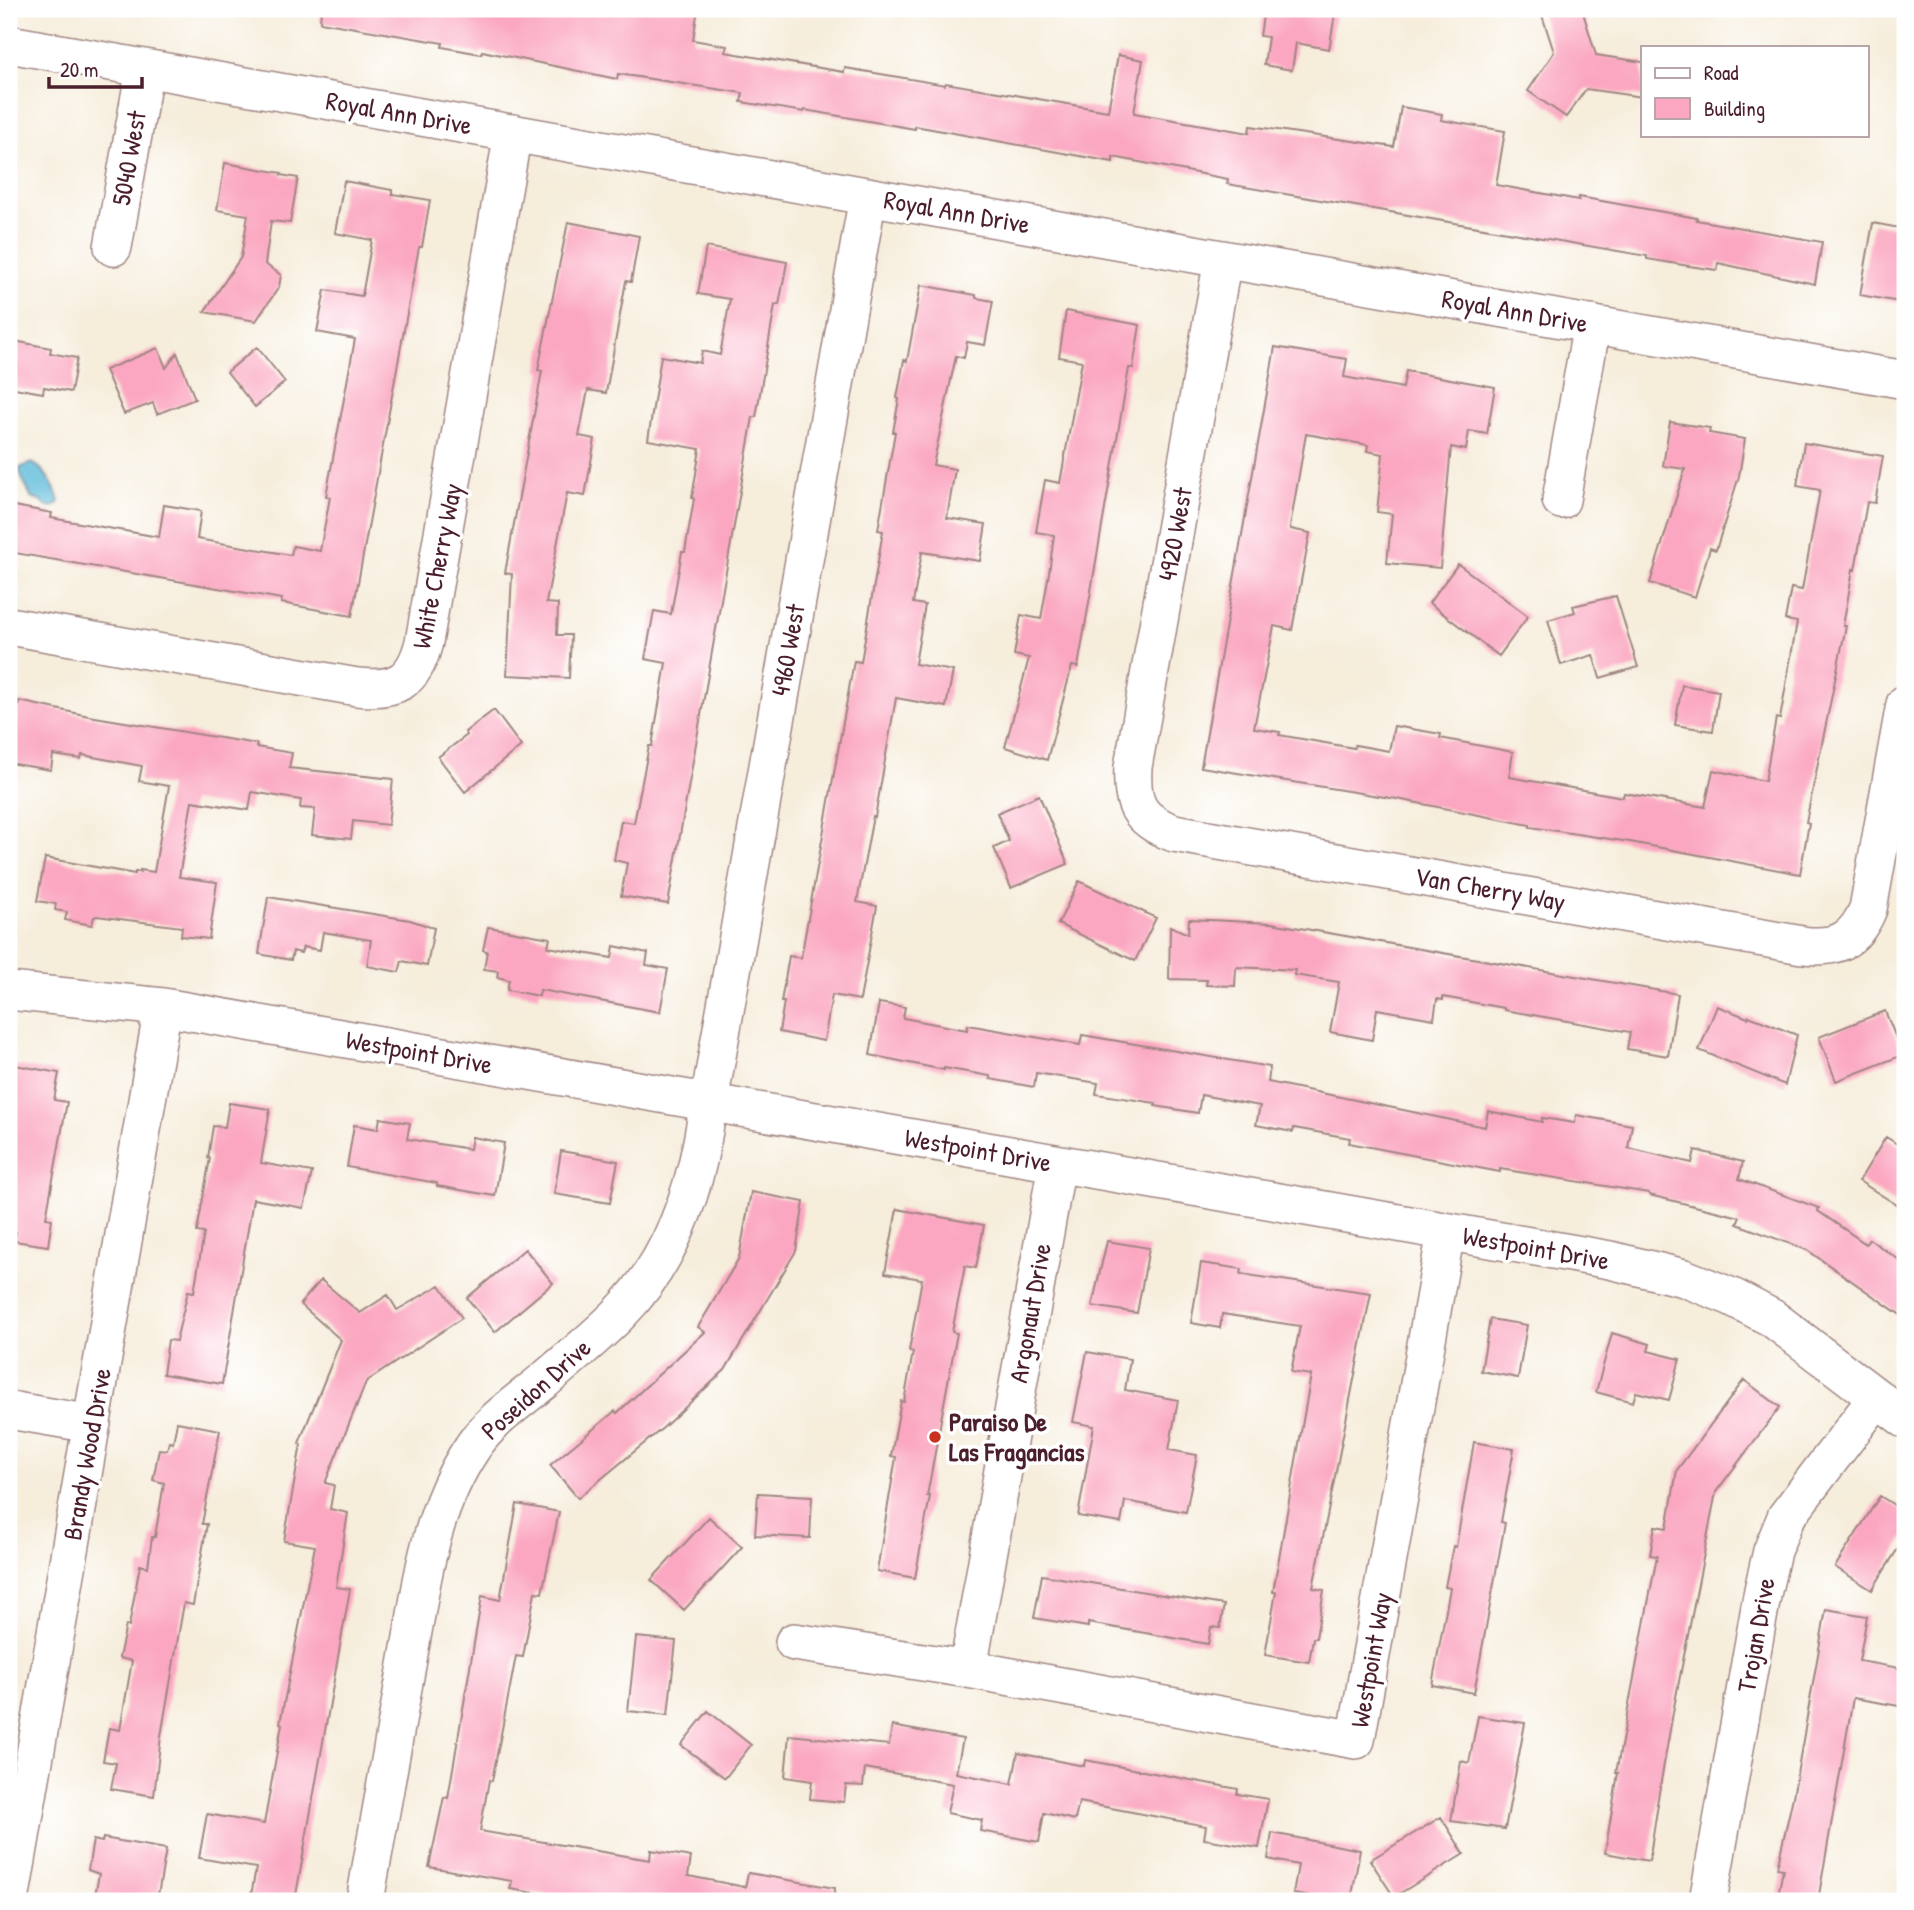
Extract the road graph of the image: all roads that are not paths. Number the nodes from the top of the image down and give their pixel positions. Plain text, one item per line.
1 (9, 44) edge
2 (145, 68) junction
3 (513, 133) junction
4 (868, 196) junction
5 (113, 247) dead end
6 (1223, 259) junction
7 (1592, 324) junction
8 (1905, 380) edge
9 (1561, 500) dead end
10 (9, 626) edge
11 (1905, 704) edge
12 (1138, 810) joint
13 (9, 991) edge
14 (163, 1007) junction
15 (709, 1104) junction
16 (1057, 1164) junction
17 (1446, 1232) junction
18 (1891, 1409) edge
19 (9, 1410) edge
20 (92, 1424) junction
21 (794, 1642) dead end
22 (968, 1668) junction
23 (23, 1745) edge
24 (10, 1901) edge
25 (365, 1901) edge
26 (1708, 1901) edge

1 - 2 street, Royal Ann Drive
2 - 3 street, Royal Ann Drive
2 - 5 street, 5040 West
3 - 4 street, Royal Ann Drive
3 - 10 street, White Cherry Way
4 - 6 street, Royal Ann Drive
4 - 15 street, 4960 West
6 - 7 street, Royal Ann Drive
6 - 12 street, 4920 West
7 - 8 street, Royal Ann Drive
7 - 9 street
11 - 12 street, Van Cherry Way
13 - 14 street, Westpoint Drive
14 - 15 street, Westpoint Drive
14 - 20 street, Brandy Wood Drive
15 - 16 street, Westpoint Drive
15 - 25 street, Poseidon Drive
16 - 17 street, Westpoint Drive
16 - 22 street, Argonaut Drive
17 - 18 street, Westpoint Drive
17 - 22 street, Westpoint Way
18 - 26 street, Trojan Drive
19 - 20 street
20 - 23 street, Brandy Wood Drive
21 - 22 street
23 - 24 street, Brandy Wood Drive

